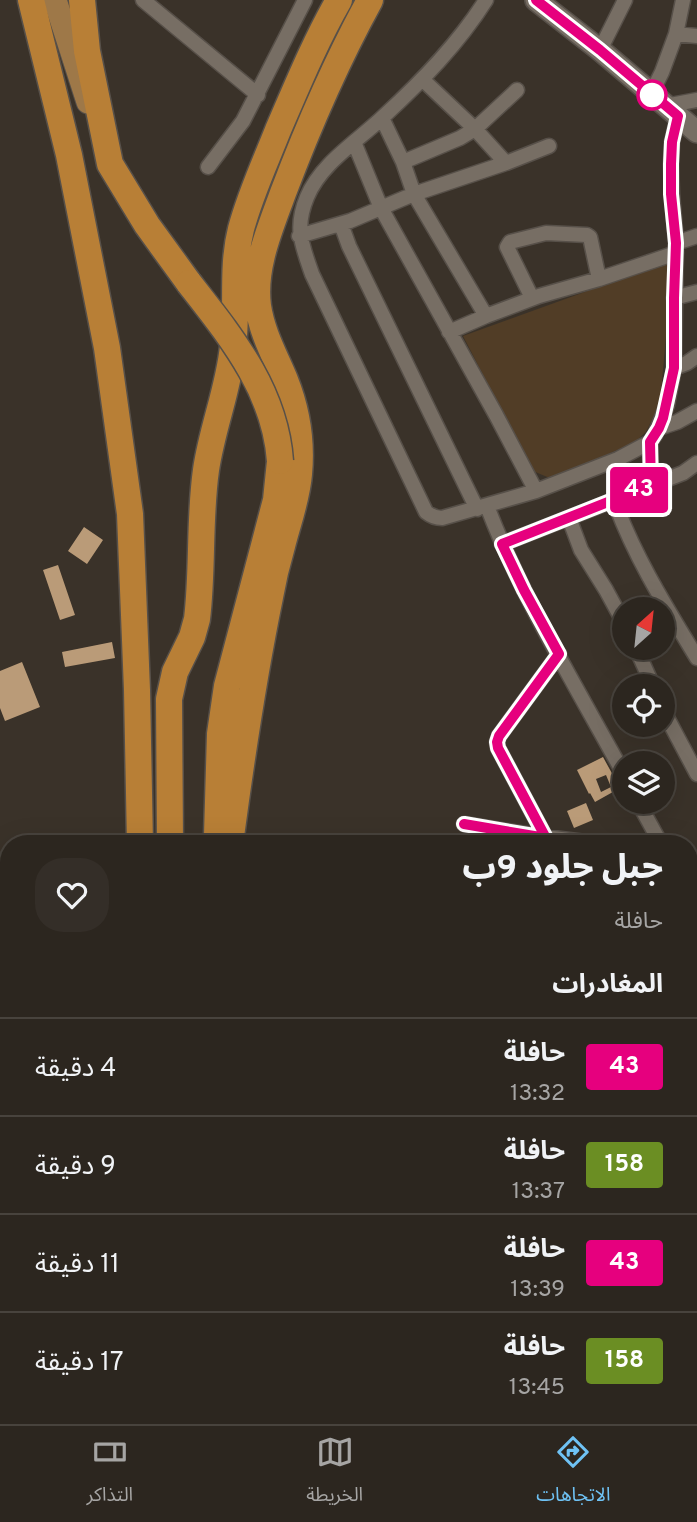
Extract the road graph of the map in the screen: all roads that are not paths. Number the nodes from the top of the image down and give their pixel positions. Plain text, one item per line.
1 (31, 0) edge
2 (55, 0) edge
3 (82, 0) edge
4 (143, 0) edge
5 (339, 0) edge
6 (370, 0) edge
7 (486, 0) edge
8 (536, 0) edge
9 (625, 0) edge
10 (683, 0) edge
11 (299, 3) edge
12 (676, 34) junction
13 (697, 36) edge
14 (600, 50) junction
15 (422, 79) junction
16 (517, 90) dead end
17 (258, 94) junction
18 (697, 100) edge
19 (665, 105) junction
20 (382, 118) junction
21 (475, 129) junction
22 (697, 132) edge
23 (354, 142) junction
24 (550, 146) dead end
25 (403, 162) junction
26 (506, 163) junction
27 (110, 164) junction
28 (208, 167) dead end
29 (414, 194) junction
30 (381, 208) junction
31 (341, 224) junction
32 (299, 236) junction
33 (697, 236) edge
34 (676, 248) junction
35 (599, 279) junction
36 (697, 292) edge
37 (532, 298) junction
38 (674, 298) junction
39 (486, 316) junction
40 (449, 332) junction
41 (697, 356) edge
42 (674, 368) junction
43 (697, 411) edge
44 (659, 428) junction
45 (650, 442) junction
46 (697, 463) edge
47 (651, 485) junction
48 (536, 491) junction
49 (614, 500) junction
50 (482, 508) junction
51 (569, 518) junction
52 (502, 544) junction
53 (612, 601) edge
54 (559, 654) junction
55 (697, 658) edge
56 (675, 733) edge
57 (612, 752) edge
58 (697, 774) edge
59 (645, 814) edge
60 (464, 824) dead end
61 (140, 835) edge
62 (170, 835) edge
63 (216, 835) edge
64 (231, 835) edge
65 (518, 835) edge
66 (544, 835) edge
67 (656, 835) edge

1 - 61 highway
2 - 27 main road
3 - 27 highway
4 - 17 street
5 - 62 highway
6 - 64 highway
7 - 15 street
8 - 14 main road
9 - 14 street
10 - 12 street
11 - 17 street
12 - 13 street
12 - 19 street
14 - 19 main road
15 - 20 street
15 - 21 street
16 - 21 street
17 - 28 street
18 - 19 street
19 - 22 main road
19 - 34 street
20 - 23 street
20 - 25 street
21 - 25 street
21 - 26 street
23 - 30 street
23 - 32 street
24 - 26 street
25 - 29 street
26 - 29 street
27 - 63 highway, bridge
29 - 30 street
29 - 39 street
30 - 31 street
30 - 40 street
31 - 32 street
31 - 50 street
32 - 50 street
33 - 34 street
34 - 35 street
34 - 38 street
35 - 37 street
35 - 37 street
36 - 38 street
37 - 39 street
38 - 42 street
39 - 40 street
40 - 48 street
41 - 42 street
42 - 44 street
43 - 44 street
44 - 45 street
45 - 47 street
45 - 48 street
46 - 47 street
47 - 49 street
48 - 50 street
49 - 51 street
49 - 55 street
50 - 52 street
51 - 52 street
51 - 53 street
52 - 54 street
54 - 57 street
54 - 66 street
56 - 58 street
59 - 67 street
60 - 65 street

